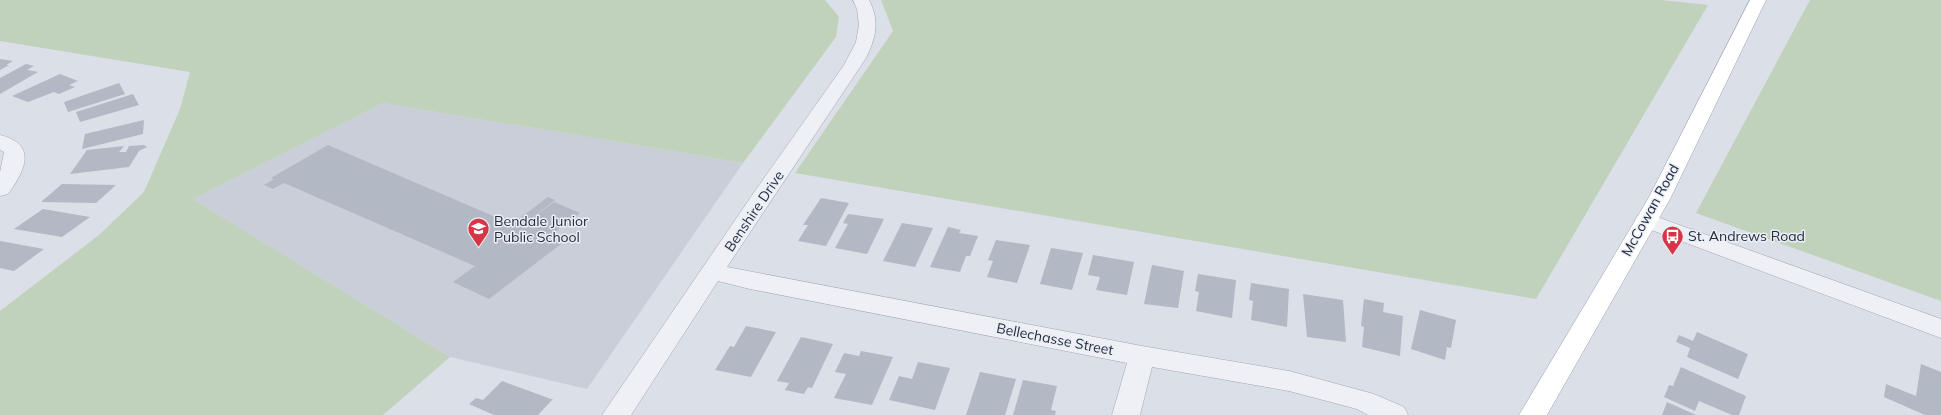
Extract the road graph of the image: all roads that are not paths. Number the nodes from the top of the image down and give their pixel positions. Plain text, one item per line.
1 (861, 0) edge
2 (1758, 0) edge
3 (0, 141) edge
4 (0, 189) edge
5 (1646, 220) junction
6 (713, 272) junction
7 (1941, 329) edge
8 (1142, 356) junction
9 (616, 415) edge
10 (1126, 415) edge
11 (1394, 415) edge
12 (1533, 415) edge

1 - 6 street, Benshire Drive
2 - 5 main road, McCowan Road
3 - 4 street
5 - 7 street
5 - 12 main road, McCowan Road
6 - 8 street, Bellechasse Street
6 - 9 street, Benshire Drive
8 - 10 street
8 - 11 street, Bellechasse Street

